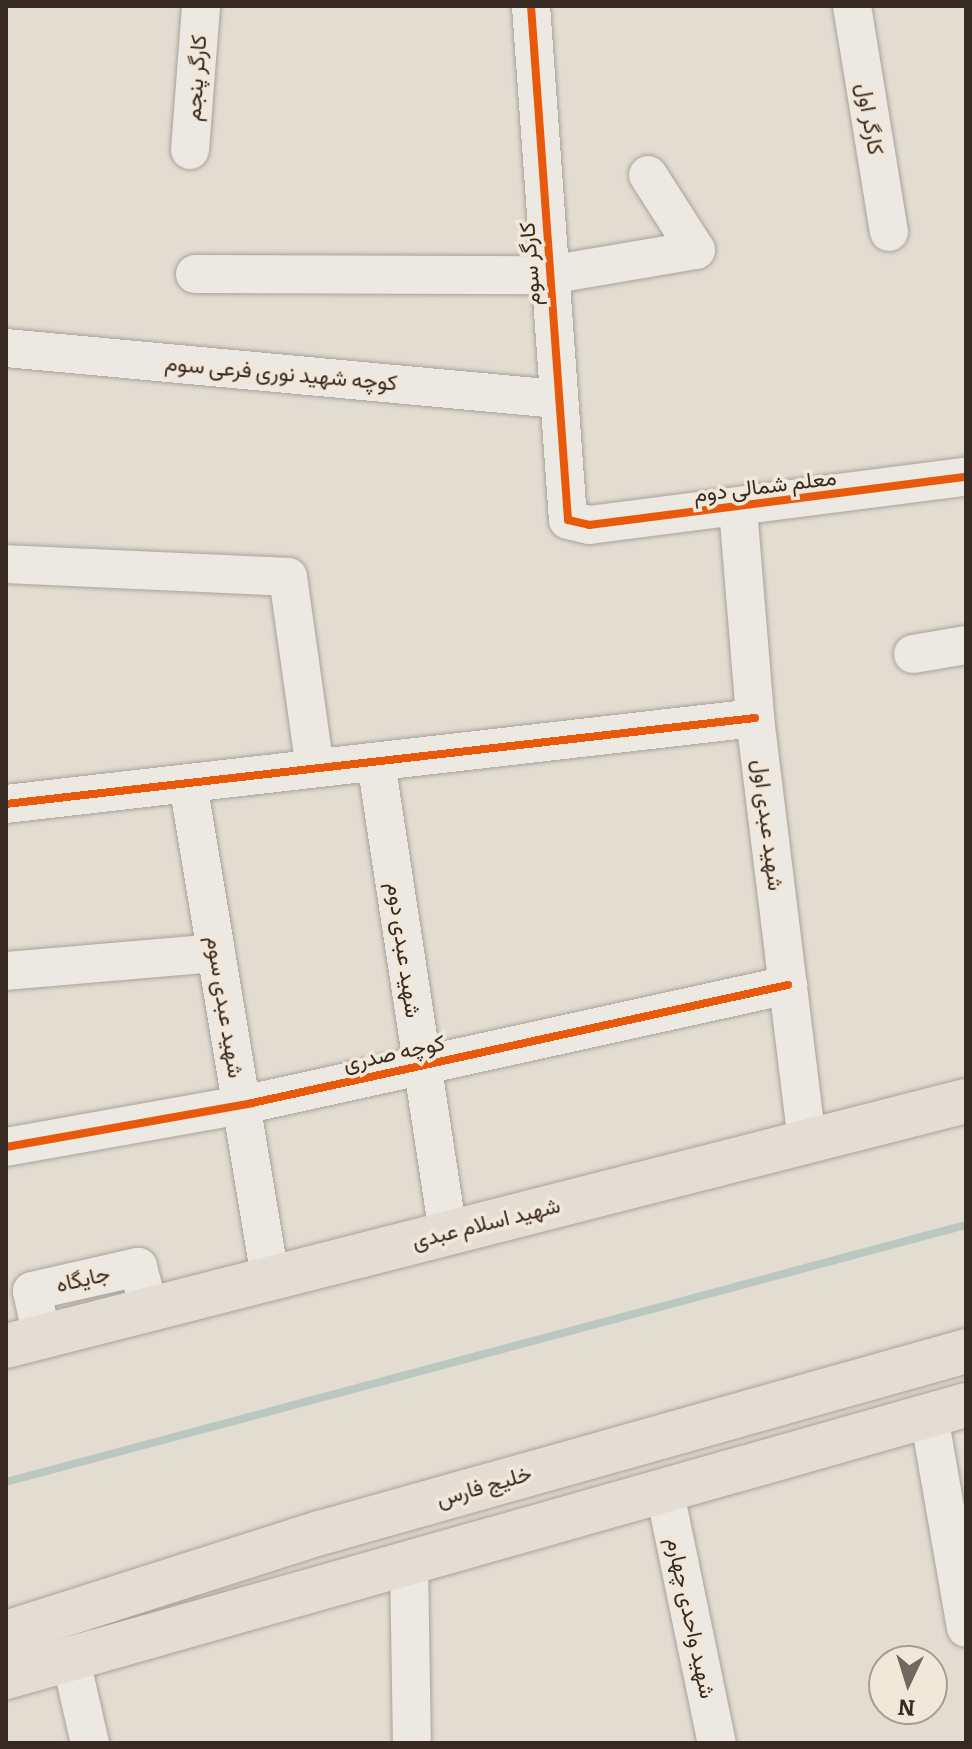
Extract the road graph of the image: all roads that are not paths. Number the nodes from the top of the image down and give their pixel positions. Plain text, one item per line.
1 (201, 6) edge
2 (531, 6) edge
3 (852, 6) edge
4 (190, 150) dead end
5 (648, 175) dead end
6 (889, 232) dead end
7 (195, 274) dead end
8 (549, 275) junction
9 (6, 348) edge
10 (557, 399) junction
11 (966, 477) edge
12 (738, 509) junction
13 (568, 520) joint
14 (6, 564) edge
15 (966, 645) edge
16 (913, 654) dead end
17 (755, 718) junction
18 (376, 762) junction
19 (315, 768) junction
20 (188, 783) junction
21 (6, 804) edge
22 (216, 953) junction
23 (6, 971) edge
24 (788, 985) junction
25 (422, 1066) junction
26 (966, 1101) edge
27 (242, 1105) junction
28 (807, 1140) junction
29 (6, 1147) edge
30 (448, 1233) junction
31 (270, 1278) junction
32 (24, 1341) edge
33 (966, 1351) edge
34 (947, 1410) edge
35 (665, 1493) junction
36 (409, 1560) junction
37 (966, 1628) edge
38 (6, 1633) edge
39 (70, 1656) junction
40 (6, 1677) edge
41 (90, 1743) edge
42 (412, 1743) edge
43 (717, 1743) edge

1 - 4 street, کارگر پنجم
2 - 8 street, کارگر سوم
3 - 6 street, کارگر اول
5 - 8 street
7 - 8 street
8 - 10 street, کارگر سوم
9 - 10 street, کوچه شهید نوری فرعی سوم
10 - 13 street, کارگر سوم
11 - 12 street, معلم شمالی دوم
12 - 13 street, معلم شمالی دوم
12 - 17 street, شهید عبدی اول
14 - 19 street
15 - 16 street
17 - 18 street
17 - 24 street, شهید عبدی اول
18 - 19 street
18 - 25 street, شهید عبدی دوم
19 - 20 street
20 - 21 street
20 - 22 street, شهید عبدی سوم
22 - 23 street
22 - 27 street, شهید عبدی سوم
24 - 25 street, کوچه صدری
24 - 28 street, شهید عبدی اول
25 - 27 street, کوچه صدری
25 - 30 street, شهید عبدی دوم
26 - 28 main road, شهید اسلام عبدی
27 - 29 street, کوچه صدری
27 - 31 street, شهید عبدی سوم
28 - 30 main road, شهید اسلام عبدی
30 - 31 main road, شهید اسلام عبدی
31 - 32 main road, شهید اسلام عبدی
33 - 38 main road, خلیج فارس
34 - 35 main road
34 - 37 street
35 - 36 main road
35 - 43 street, شهید واحدی چهارم
36 - 39 main road
36 - 42 street
39 - 40 main road
39 - 41 street

